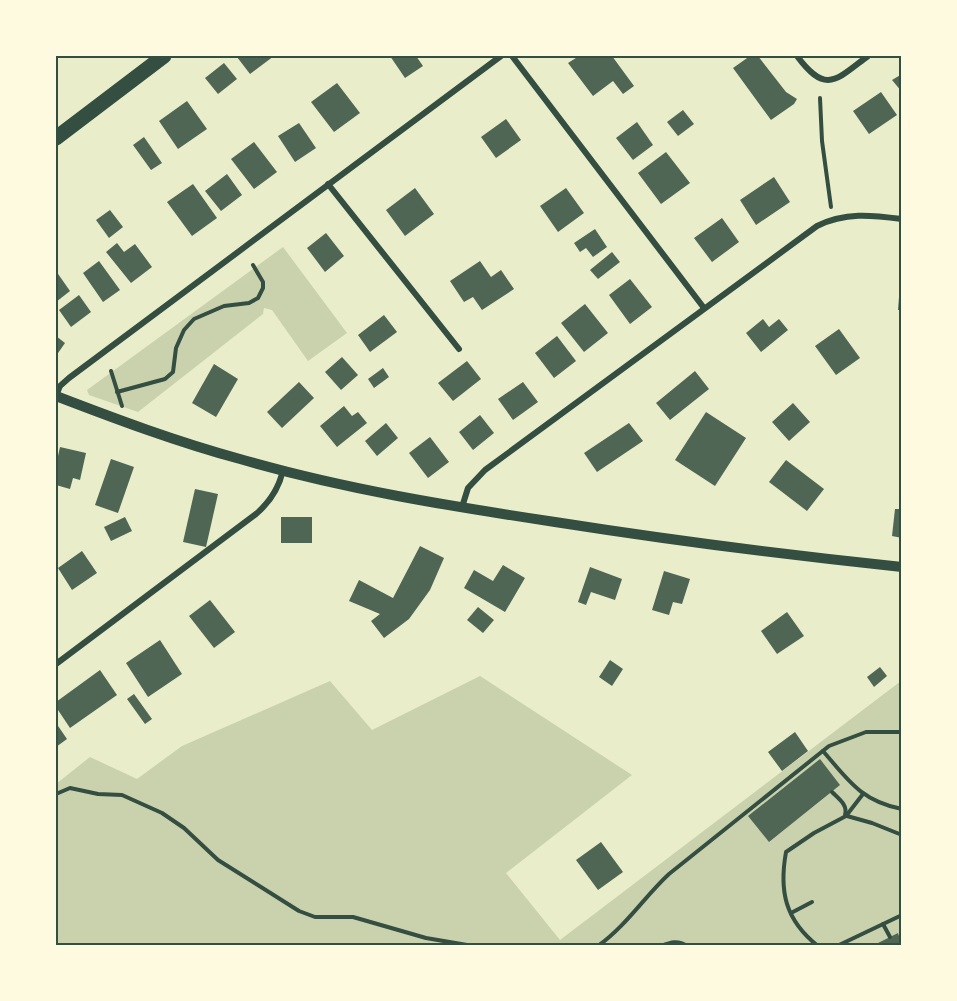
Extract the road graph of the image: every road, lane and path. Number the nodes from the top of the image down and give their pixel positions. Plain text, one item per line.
1 (164, 56) edge
2 (501, 56) edge
3 (512, 56) edge
4 (797, 56) edge
5 (868, 56) edge
6 (820, 98) dead end
7 (56, 138) edge
8 (328, 184) junction
9 (831, 207) dead end
10 (902, 219) edge
11 (253, 265) dead end
12 (704, 308) junction
13 (459, 349) dead end
14 (111, 371) dead end
15 (117, 392) junction
16 (56, 396) edge
17 (124, 409) dead end
18 (283, 470) junction
19 (462, 507) junction
20 (902, 567) edge
21 (56, 664) edge
22 (902, 732) edge
23 (823, 751) junction
24 (832, 792) dead end
25 (56, 794) edge
26 (862, 794) junction
27 (902, 809) edge
28 (845, 817) junction
29 (902, 835) edge
30 (812, 902) dead end
31 (790, 914) junction
32 (902, 915) edge
33 (883, 924) junction
34 (890, 937) dead end
35 (460, 945) edge
36 (473, 945) edge
37 (598, 945) edge
38 (661, 945) edge
39 (687, 945) edge
40 (818, 945) edge
41 (837, 945) edge

1 - 7 main road
2 - 8 street
3 - 12 street
4 - 5 street
6 - 9 path
8 - 13 street
8 - 16 street
10 - 12 street
11 - 15 path
12 - 19 street
14 - 15 path
15 - 17 path
16 - 18 street
18 - 19 street
18 - 21 street
19 - 20 street
22 - 23 path
23 - 26 path
23 - 37 path
24 - 28 path
25 - 35 path
26 - 27 path
26 - 28 path
28 - 29 path
28 - 31 path
30 - 31 path
31 - 40 path
32 - 33 path
33 - 34 path
33 - 41 path
35 - 36 path
38 - 39 path

